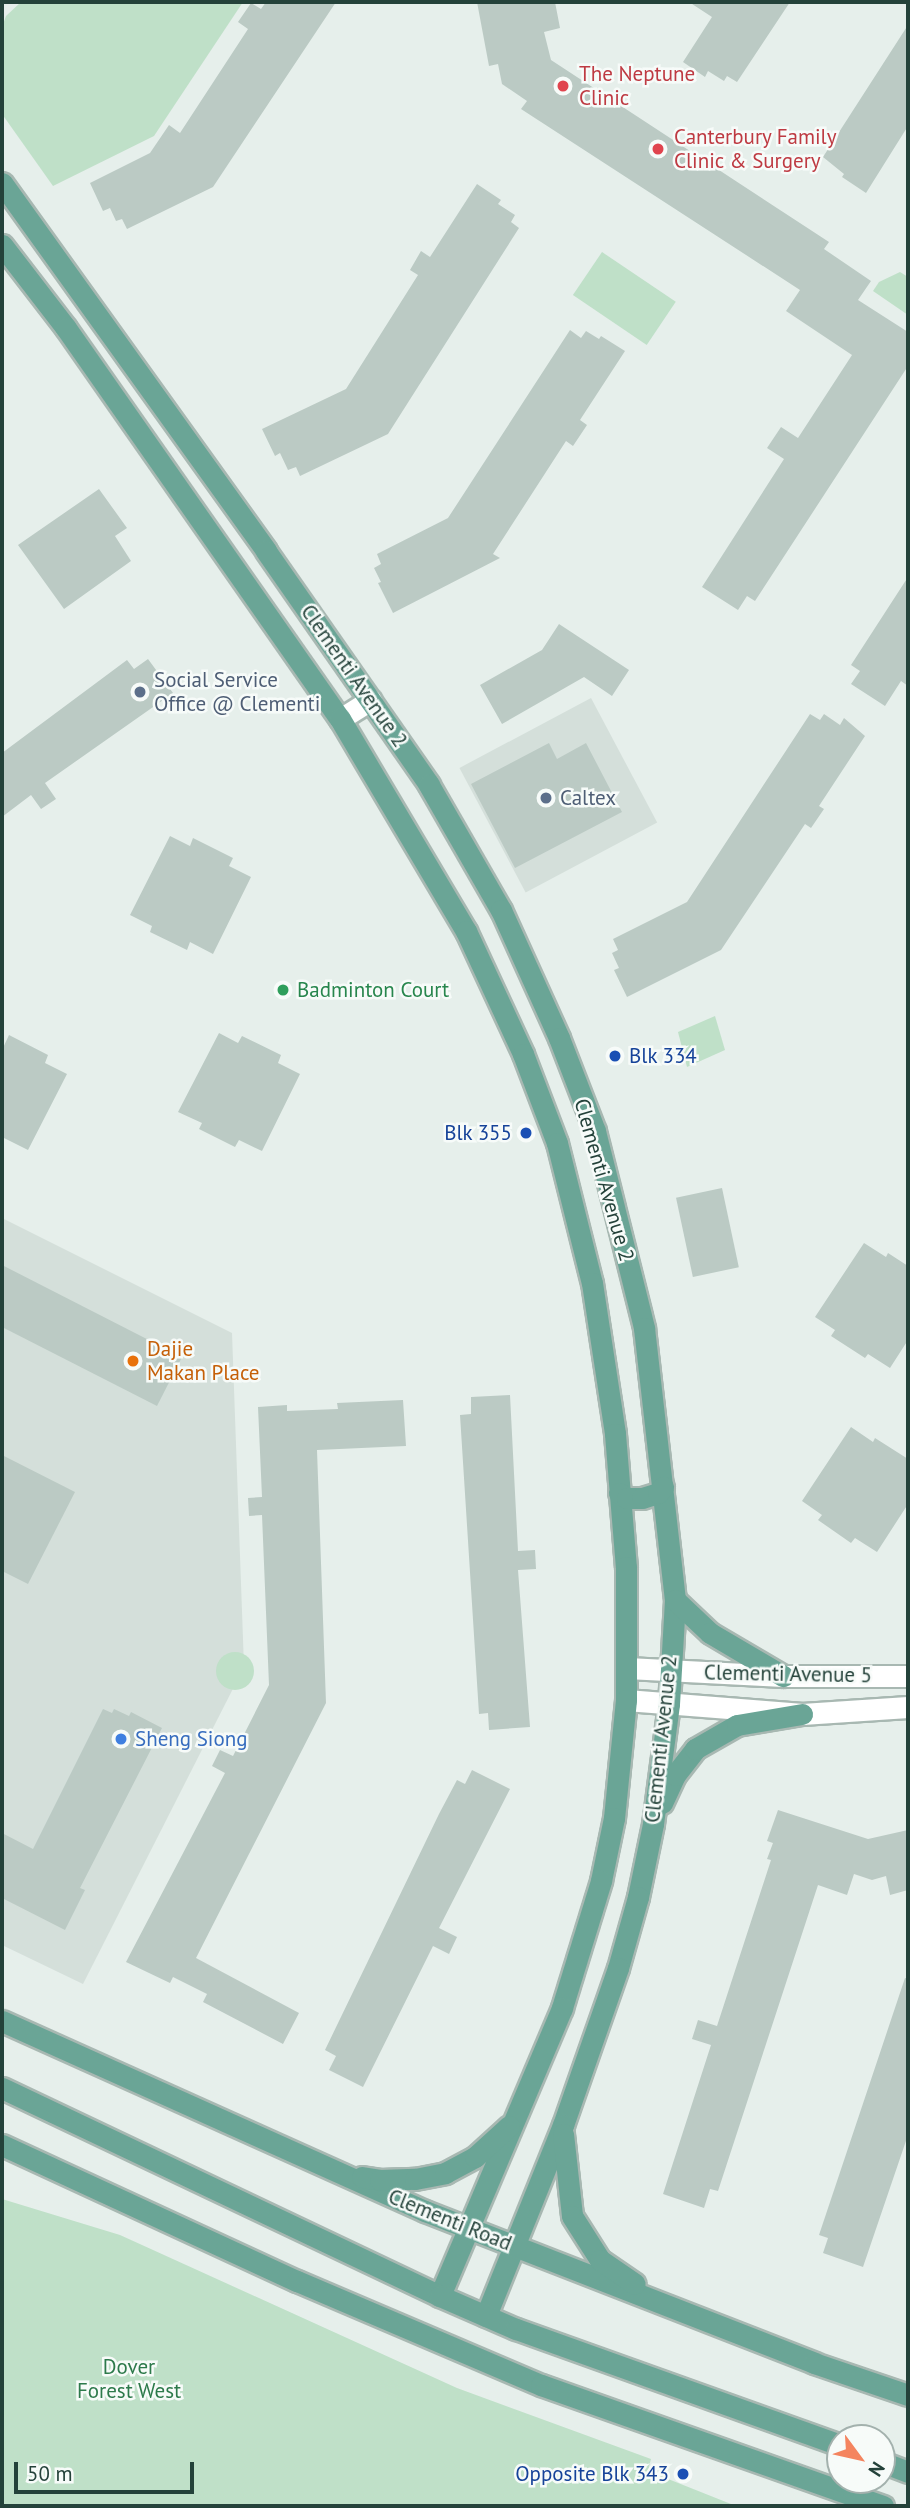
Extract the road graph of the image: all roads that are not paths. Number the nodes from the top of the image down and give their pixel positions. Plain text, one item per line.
1 (2, 183) edge
2 (2, 244) edge
3 (371, 700) junction
4 (340, 719) junction
5 (663, 1487) junction
6 (619, 1493) junction
7 (675, 1600) junction
8 (626, 1668) junction
9 (671, 1670) junction
10 (782, 1676) junction
11 (908, 1676) edge
12 (626, 1700) junction
13 (669, 1704) junction
14 (908, 1707) edge
15 (802, 1714) junction
16 (653, 1824) junction
17 (2, 2021) edge
18 (2, 2088) edge
19 (514, 2122) junction
20 (563, 2125) junction
21 (2, 2145) edge
22 (336, 2172) junction
23 (469, 2228) junction
24 (514, 2245) junction
25 (440, 2296) junction
26 (663, 2304) junction
27 (486, 2316) junction
28 (908, 2395) edge
29 (826, 2440) edge
30 (884, 2506) edge

1 - 3 main road, Clementi Avenue 2
2 - 4 main road, Clementi Avenue 2
3 - 4 street
3 - 5 main road, Clementi Avenue 2
4 - 6 main road, Clementi Avenue 2
5 - 6 main road
5 - 7 main road, Clementi Avenue 2
6 - 8 main road, Clementi Avenue 2
7 - 9 main road, Clementi Avenue 2
7 - 10 main road
8 - 9 street, Clementi Avenue 5
8 - 12 main road, Clementi Avenue 2
9 - 10 street, Clementi Avenue 5
9 - 13 main road, Clementi Avenue 2
10 - 11 street, Clementi Avenue 5
12 - 13 street, Clementi Avenue 5
12 - 19 main road, Clementi Avenue 2
13 - 15 street, Clementi Avenue 5
13 - 16 main road, Clementi Avenue 2
14 - 15 street, Clementi Avenue 5
15 - 16 main road
16 - 20 main road, Clementi Avenue 2
17 - 22 main road, Clementi Road
18 - 25 main road
19 - 22 main road
19 - 23 main road, Clementi Avenue 2
20 - 24 main road, Clementi Avenue 2
20 - 26 main road
21 - 30 main road
22 - 23 main road, Clementi Road
23 - 24 main road, Clementi Road
23 - 25 main road, Clementi Avenue 2
24 - 26 main road, Clementi Road
24 - 27 main road, Clementi Avenue 2
25 - 27 main road
26 - 28 main road, Clementi Road
27 - 29 main road

